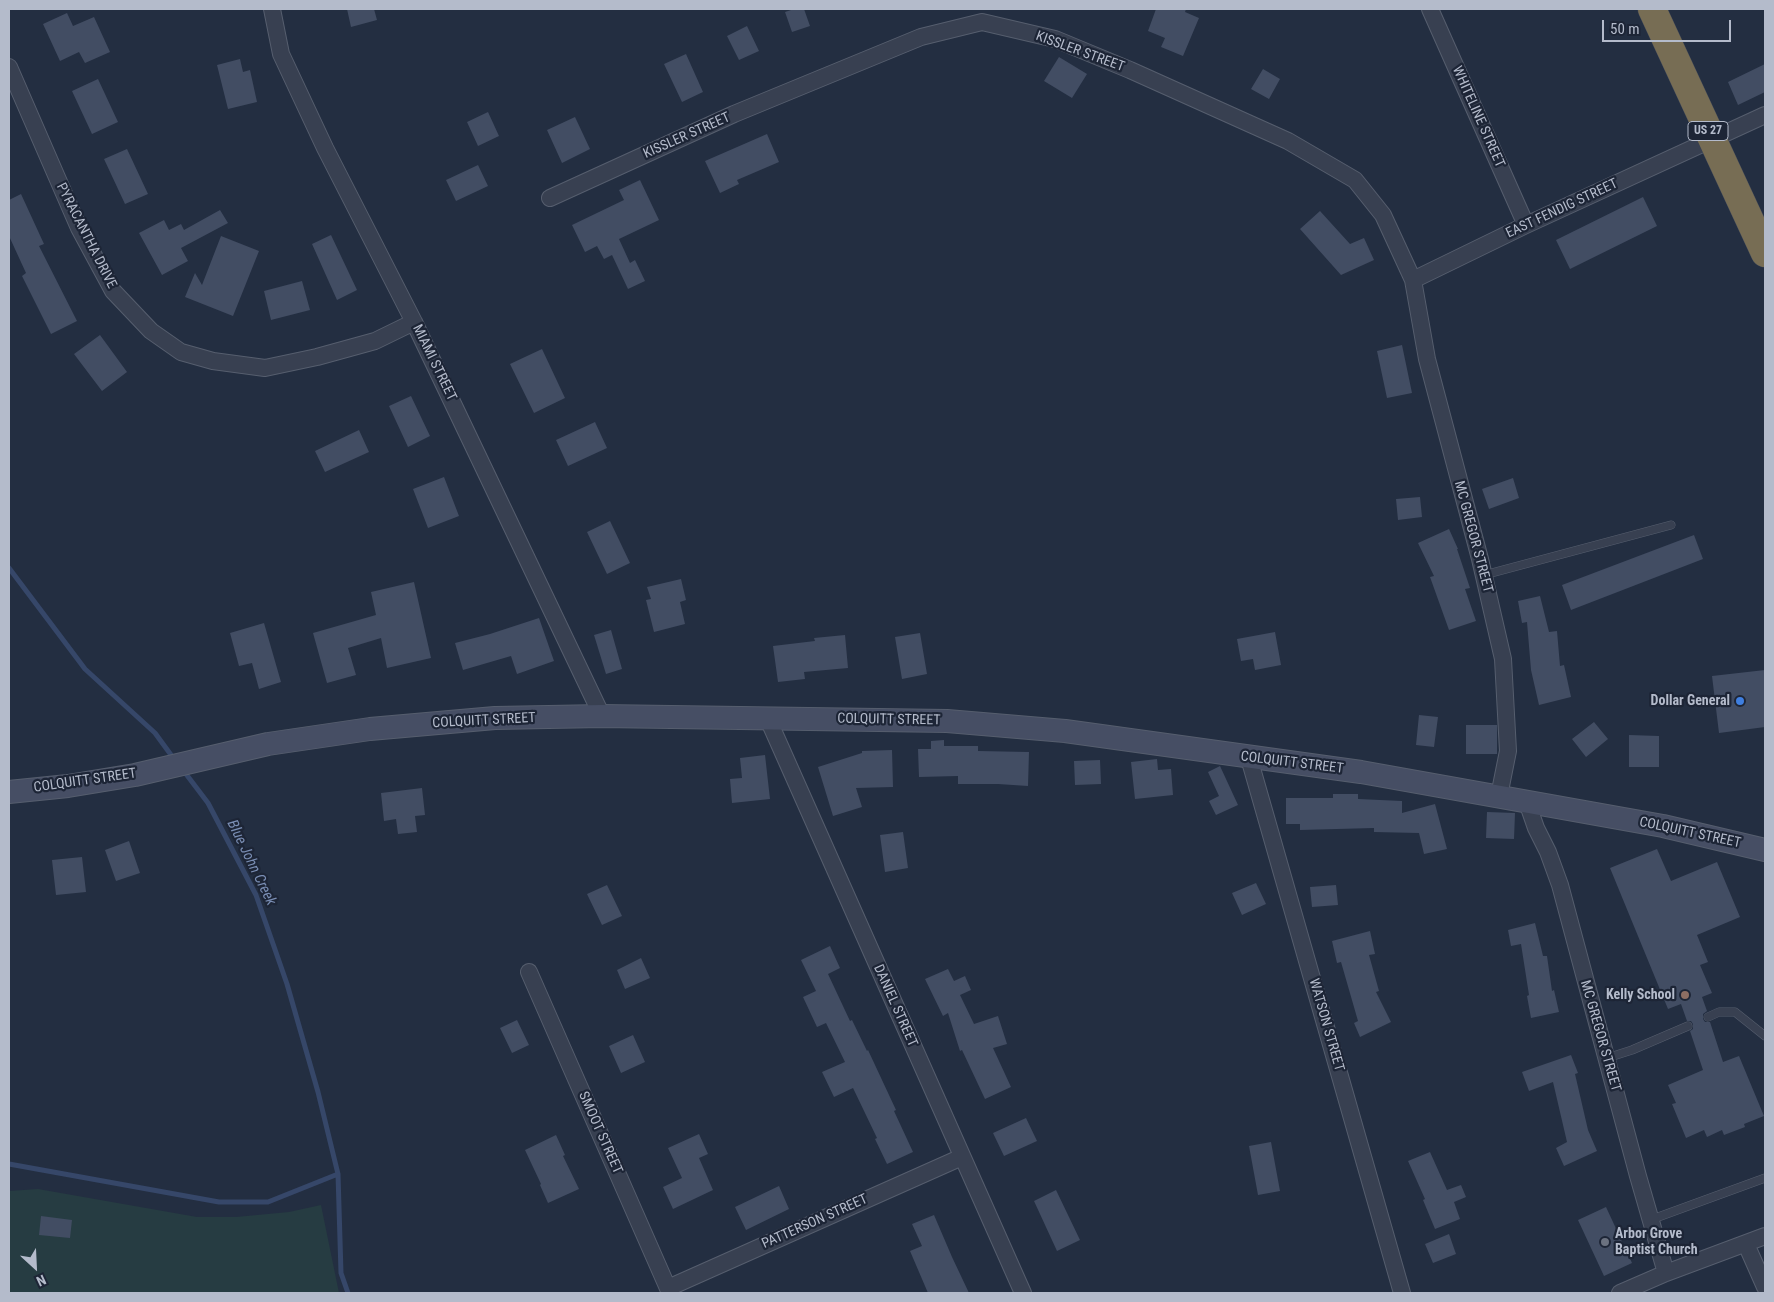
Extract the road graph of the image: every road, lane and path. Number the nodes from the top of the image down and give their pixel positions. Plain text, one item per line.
1 (272, 9) edge
2 (1430, 9) edge
3 (1652, 9) edge
4 (9, 67) edge
5 (1765, 115) edge
6 (1712, 139) junction
7 (550, 198) dead end
8 (1526, 225) junction
9 (1765, 253) edge
10 (1413, 280) junction
11 (414, 322) junction
12 (1670, 525) dead end
13 (1484, 575) junction
14 (602, 716) junction
15 (768, 719) junction
16 (1249, 758) junction
17 (9, 792) edge
18 (1500, 796) junction
19 (1527, 802) junction
20 (1765, 850) edge
21 (529, 972) dead end
22 (1708, 1017) dead end
23 (1688, 1026) dead end
24 (1765, 1036) edge
25 (1607, 1058) junction
26 (962, 1157) junction
27 (1765, 1178) edge
28 (1650, 1220) junction
29 (1765, 1236) edge
30 (1746, 1244) junction
31 (1666, 1273) junction
32 (1765, 1288) edge
33 (669, 1290) edge
34 (1022, 1293) edge
35 (1402, 1293) edge
36 (1620, 1293) edge

1 - 11 street, MIAMI STREET
2 - 8 street, WHITELINE STREET
3 - 6 highway, US 27
4 - 11 street, PYRACANTHA DRIVE
5 - 6 street, EAST FENDIG STREET
6 - 8 street, EAST FENDIG STREET
6 - 9 highway, US 27
7 - 10 street, KISSLER STREET
8 - 10 street, EAST FENDIG STREET
10 - 13 street, MC GREGOR STREET
11 - 14 street, MIAMI STREET
12 - 13 lane
13 - 18 street, MC GREGOR STREET
14 - 15 street, COLQUITT STREET
14 - 17 street, COLQUITT STREET
15 - 16 street, COLQUITT STREET
15 - 26 street, DANIEL STREET
16 - 18 street, COLQUITT STREET
16 - 35 street, WATSON STREET
18 - 19 street, COLQUITT STREET
19 - 20 street, COLQUITT STREET
19 - 25 street, MC GREGOR STREET
21 - 33 street, SMOOT STREET
22 - 24 lane
23 - 25 lane
25 - 28 street, MC GREGOR STREET
26 - 33 street, PATTERSON STREET
26 - 34 street, DANIEL STREET
27 - 28 lane
28 - 31 street, MC GREGOR STREET
29 - 30 street
30 - 31 street
30 - 32 street
31 - 36 street

